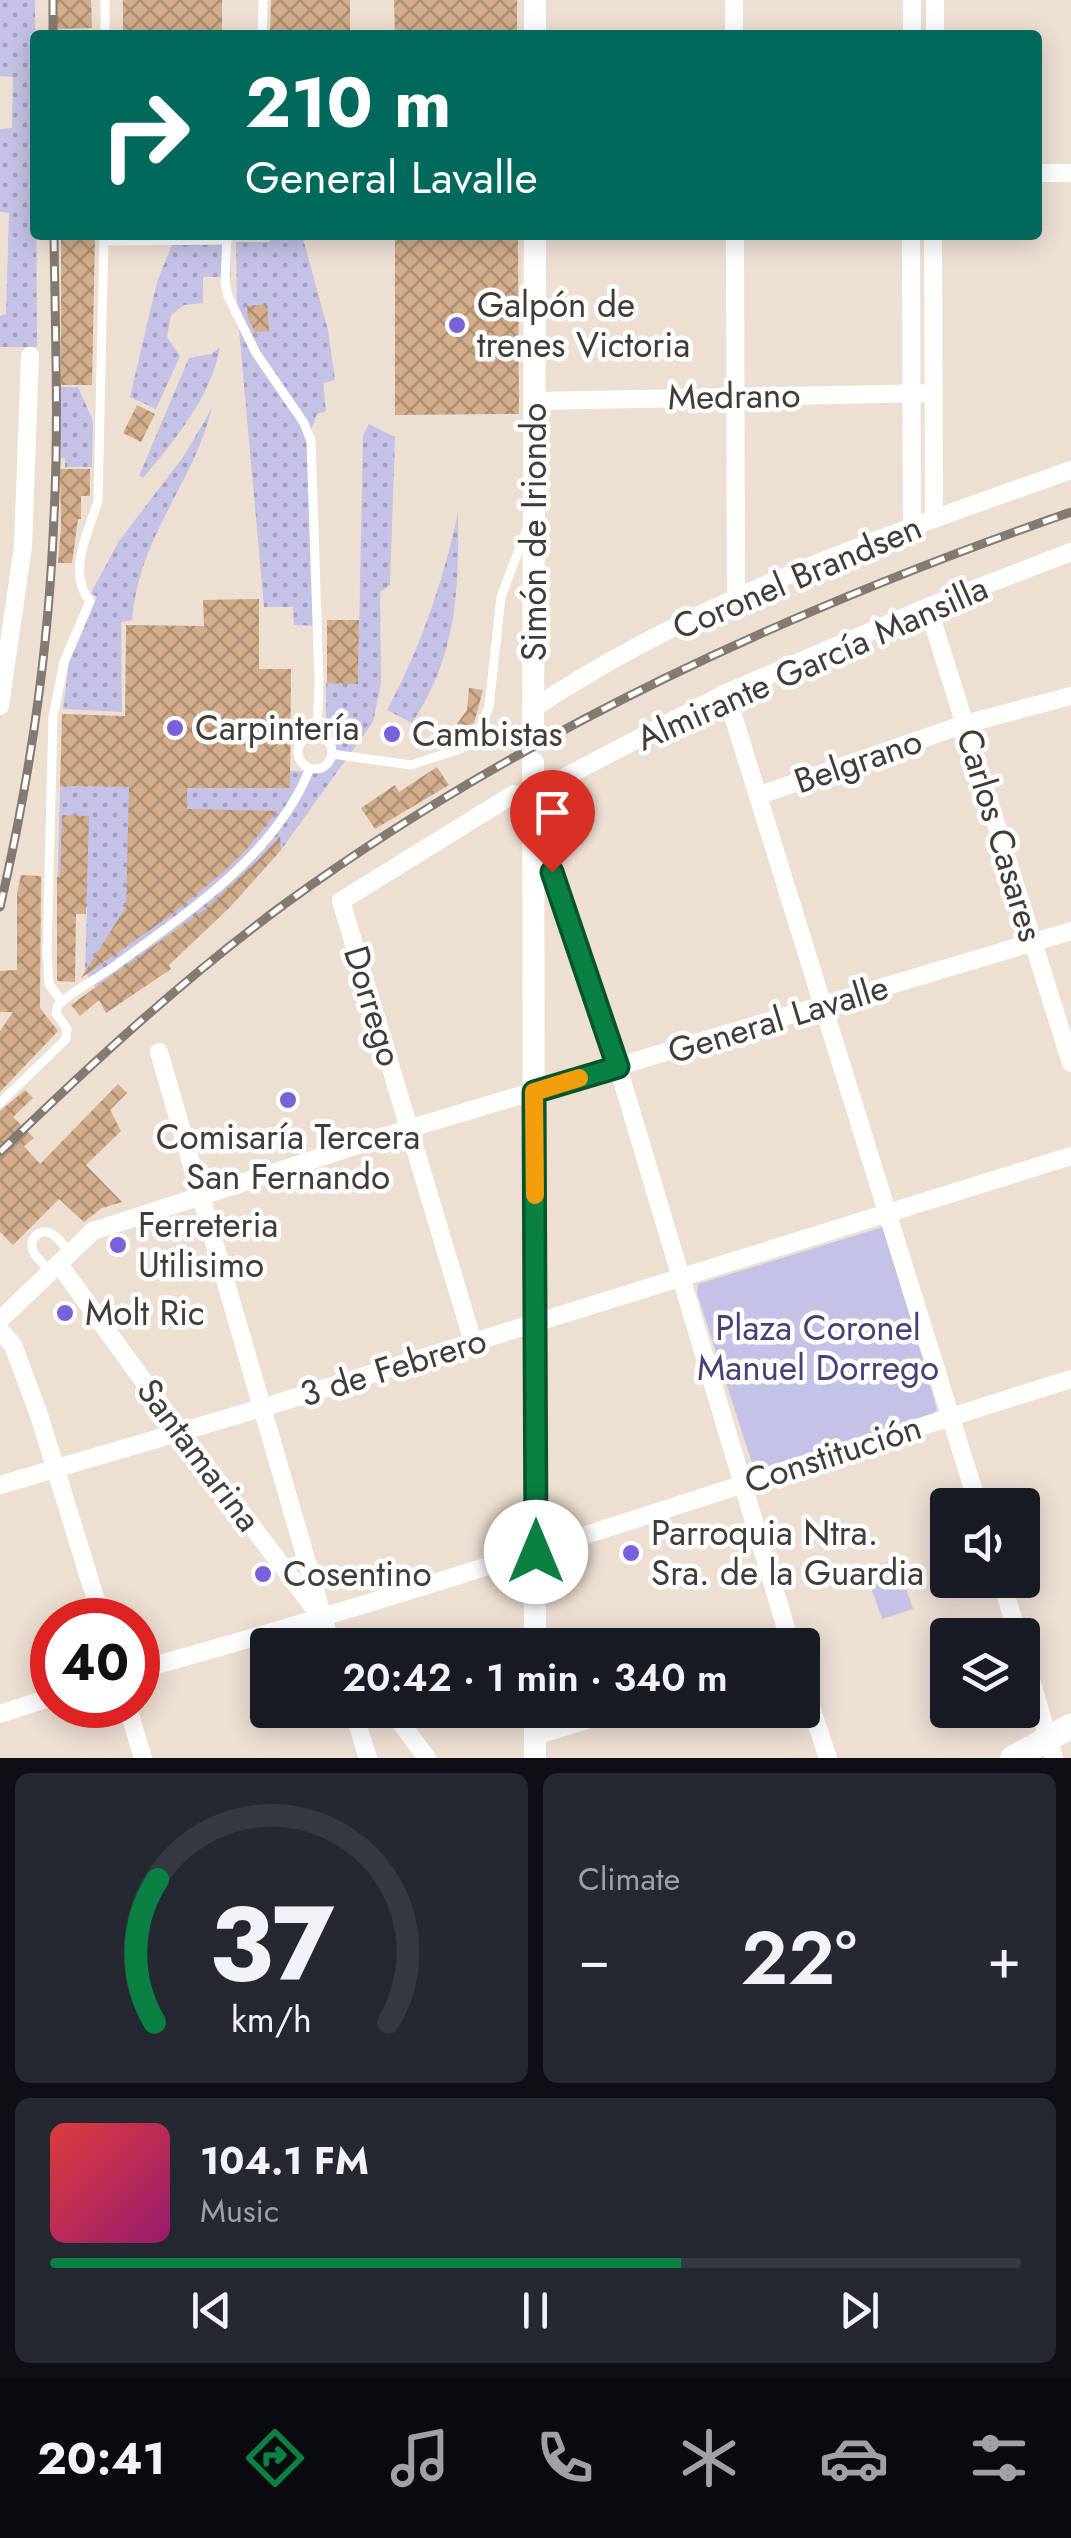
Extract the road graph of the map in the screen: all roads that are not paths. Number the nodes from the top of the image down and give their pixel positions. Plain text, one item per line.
1 (105, 0) edge
2 (263, 0) edge
3 (535, 0) edge
4 (734, 0) edge
5 (912, 0) edge
6 (936, 0) edge
7 (104, 30) edge
8 (262, 30) edge
9 (535, 30) edge
10 (734, 30) edge
11 (912, 30) edge
12 (935, 30) edge
13 (1071, 172) edge
14 (1042, 173) edge
15 (104, 240) edge
16 (227, 240) edge
17 (535, 240) edge
18 (734, 240) edge
19 (911, 240) edge
20 (934, 240) edge
21 (30, 356) dead end
22 (934, 393) junction
23 (912, 394) junction
24 (734, 395) junction
25 (535, 401) junction
26 (1071, 470) edge
27 (534, 510) junction
28 (934, 519) junction
29 (912, 526) junction
30 (1071, 552) edge
31 (736, 596) junction
32 (928, 607) junction
33 (3, 647) edge
34 (726, 693) junction
35 (1071, 696) edge
36 (0, 706) edge
37 (534, 708) junction
38 (965, 724) junction
39 (317, 735) junction
40 (533, 737) dead end
41 (332, 754) junction
42 (533, 763) dead end
43 (310, 768) junction
44 (514, 794) dead end
45 (760, 795) junction
46 (540, 855) junction
47 (1071, 930) edge
48 (1033, 942) junction
49 (62, 1002) junction
50 (825, 1005) junction
51 (159, 1052) dead end
52 (1071, 1063) edge
53 (618, 1067) junction
54 (534, 1092) junction
55 (0, 1103) edge
56 (411, 1128) junction
57 (1071, 1156) edge
58 (202, 1194) junction
59 (889, 1212) junction
60 (60, 1263) junction
61 (681, 1276) junction
62 (0, 1320) edge
63 (536, 1322) junction
64 (0, 1330) edge
65 (472, 1342) junction
66 (1071, 1379) edge
67 (265, 1407) junction
68 (951, 1416) junction
69 (180, 1433) junction
70 (57, 1468) junction
71 (743, 1482) junction
72 (0, 1485) edge
73 (973, 1488) edge
74 (536, 1552) junction
75 (95, 1598) edge
76 (323, 1620) junction
77 (326, 1628) edge
78 (329, 1628) edge
79 (536, 1628) edge
80 (786, 1628) edge
81 (160, 1664) edge
82 (1040, 1696) edge
83 (30, 1704) edge
84 (0, 1714) edge
85 (135, 1728) edge
86 (358, 1728) edge
87 (404, 1728) edge
88 (579, 1728) edge
89 (818, 1728) edge
90 (1058, 1741) edge
91 (535, 1747) edge
92 (143, 1758) edge
93 (368, 1758) edge
94 (427, 1758) edge
95 (828, 1758) edge
96 (1013, 1758) edge

1 - 7 lane
2 - 8 lane
3 - 9 street
4 - 10 street
5 - 11 street
6 - 12 street
13 - 14 street
15 - 49 lane
16 - 39 lane
17 - 25 street, Simón de Iriondo
18 - 24 street
19 - 23 street
20 - 22 street
21 - 33 street
22 - 23 street, Medrano
22 - 28 street
23 - 24 street, Medrano
23 - 29 street
24 - 25 street, Medrano
24 - 31 street
25 - 27 street, Simón de Iriondo
26 - 28 street, Coronel Brandsen
27 - 37 street, Simón de Iriondo
27 - 41 lane
28 - 29 street, Coronel Brandsen
29 - 31 street, Coronel Brandsen
30 - 32 street, Almirante García Mansilla
31 - 37 street, Coronel Brandsen
32 - 34 street, Almirante García Mansilla
32 - 38 street, Carlos Casares
33 - 36 street
34 - 45 street
34 - 46 street, Almirante García Mansilla
35 - 38 street, Belgrano
37 - 40 street, Simón de Iriondo
38 - 45 street, Belgrano
38 - 48 street, Carlos Casares
39 - 41 lane
39 - 43 lane
41 - 43 lane
42 - 46 street
43 - 49 lane
44 - 56 street, Dorrego
45 - 50 street
46 - 53 street
46 - 54 street
47 - 48 street, General Lavalle
48 - 50 street, General Lavalle
48 - 52 street, Carlos Casares
49 - 55 lane
50 - 53 street, General Lavalle
50 - 59 street
51 - 58 street
53 - 54 street, General Lavalle
53 - 61 street
54 - 56 street, General Lavalle
54 - 63 street
56 - 58 street, General Lavalle
56 - 65 street, Dorrego
57 - 59 street, 3 de Febrero
58 - 60 street, General Lavalle
58 - 67 street
59 - 61 street, 3 de Febrero
59 - 68 street
60 - 62 street, General Lavalle
60 - 69 street, Santamarina
61 - 63 street, 3 de Febrero
61 - 71 street
63 - 65 street, 3 de Febrero
63 - 74 street
64 - 70 street
65 - 67 street, 3 de Febrero
66 - 68 street, Constitución
67 - 69 street, 3 de Febrero
67 - 76 street
68 - 71 street, Constitución
68 - 73 street
69 - 70 street, 3 de Febrero
69 - 76 street, Santamarina
70 - 72 street, 3 de Febrero
70 - 75 street
71 - 74 street, Constitución
71 - 80 street
74 - 76 street, Constitución
74 - 79 street
76 - 77 street
76 - 78 street, Santamarina
76 - 81 street, Constitución
82 - 90 street
83 - 84 street
85 - 92 street
86 - 93 street
87 - 94 street
88 - 91 street
89 - 95 street
90 - 96 main road

